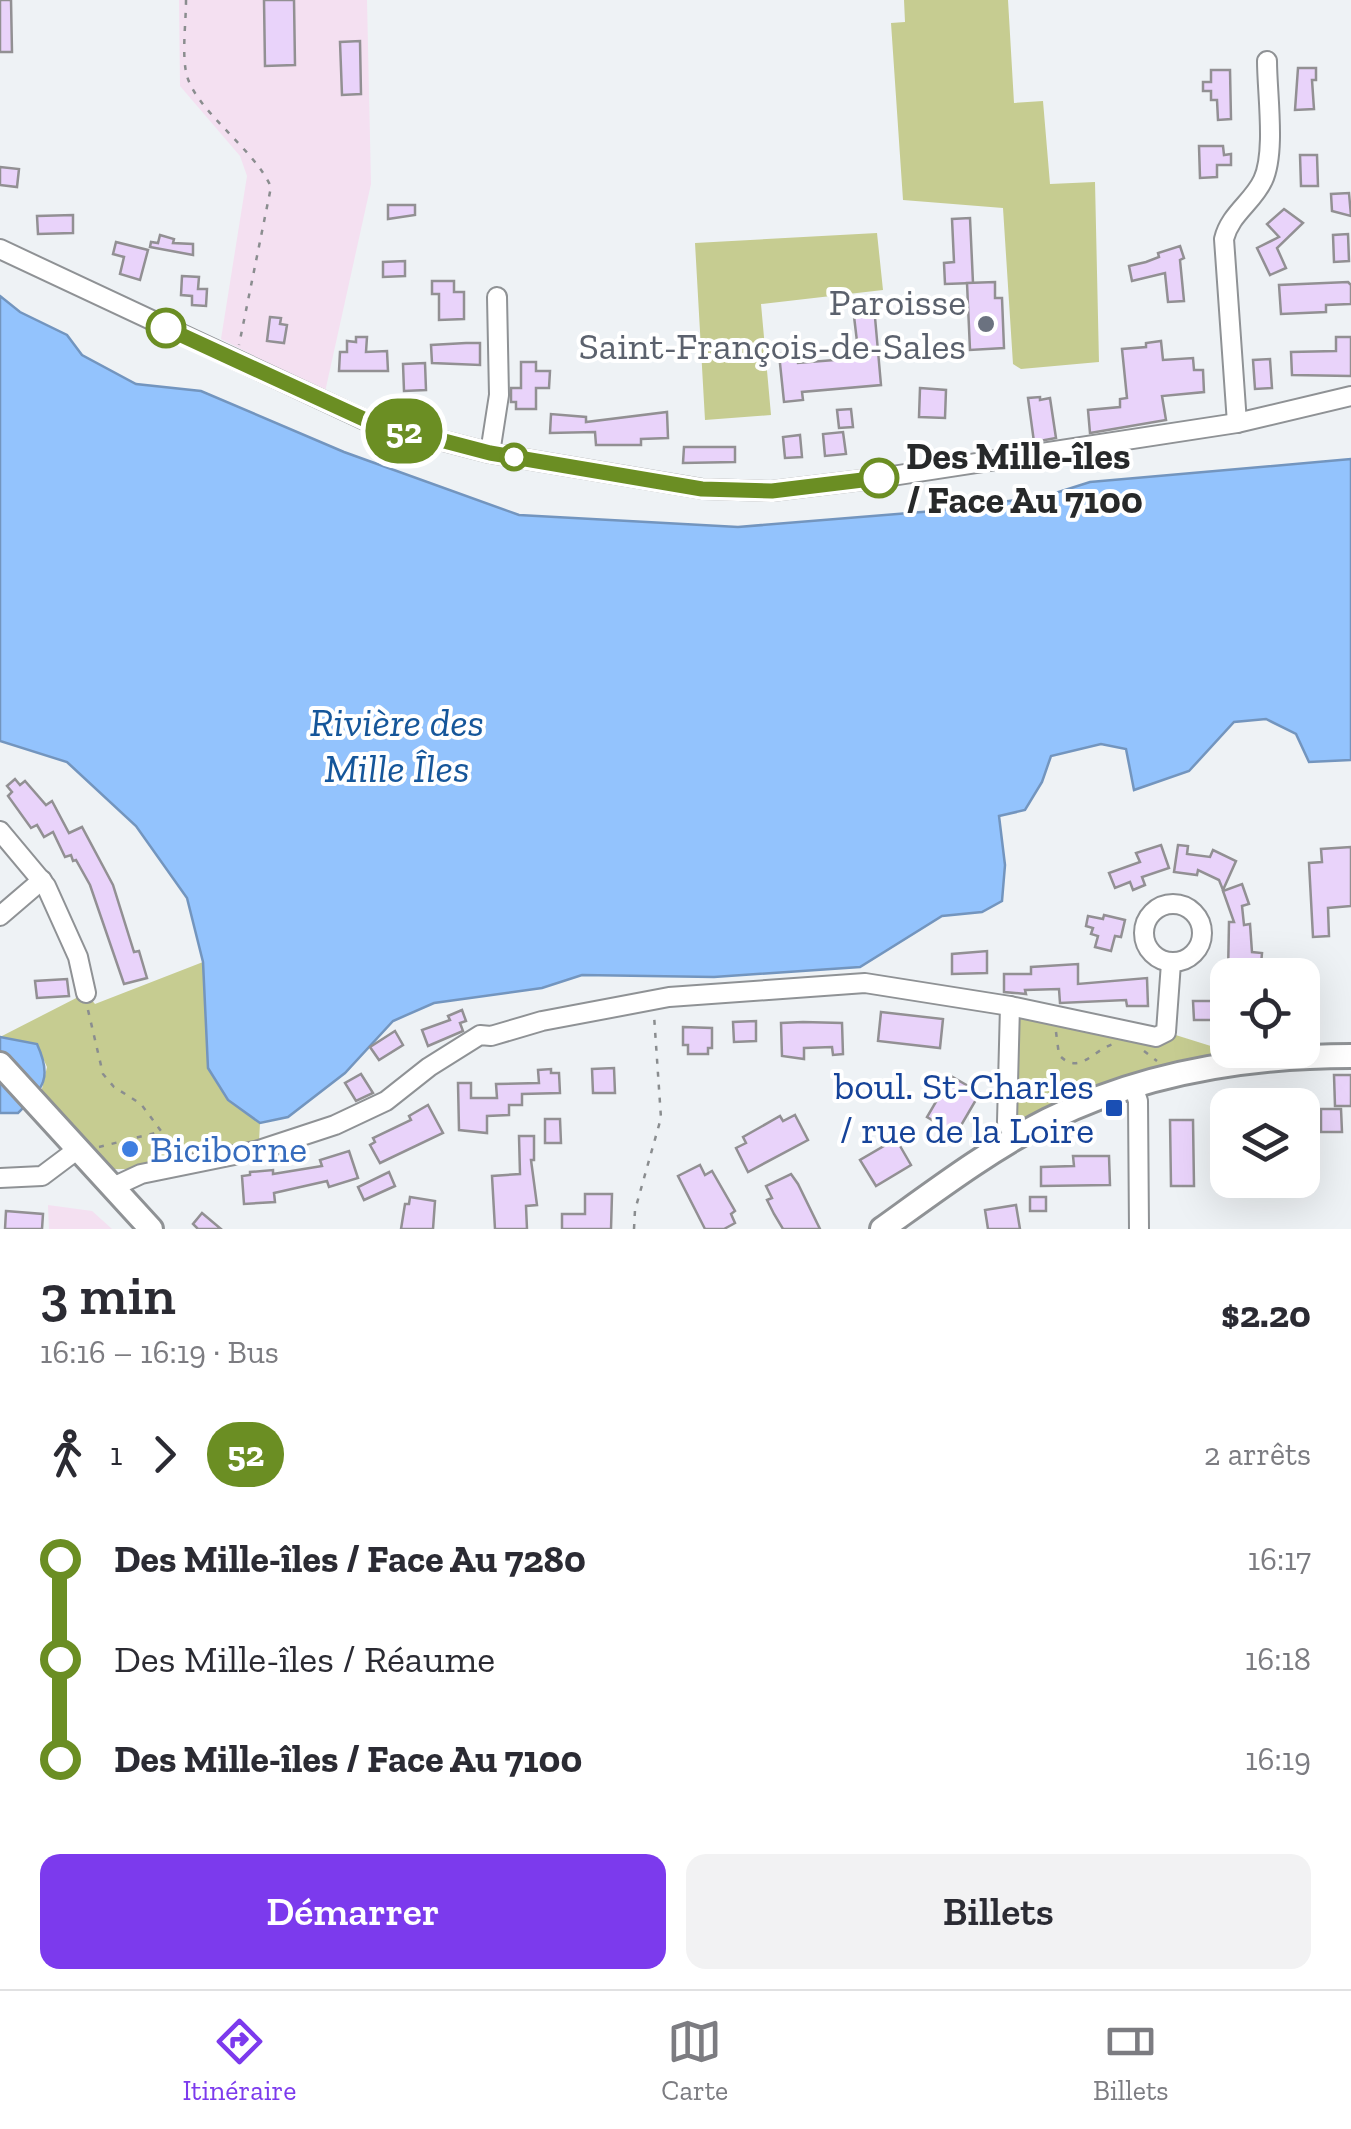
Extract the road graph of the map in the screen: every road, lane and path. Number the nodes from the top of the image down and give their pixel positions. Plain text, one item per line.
1 (186, 0) edge
2 (1267, 61) dead end
3 (0, 250) edge
4 (497, 298) dead end
5 (236, 361) junction
6 (1351, 396) edge
7 (1236, 423) junction
8 (490, 453) junction
9 (0, 831) edge
10 (42, 880) junction
11 (0, 916) edge
12 (1172, 963) dead end
13 (86, 993) joint
14 (653, 1000) junction
15 (1010, 1006) junction
16 (1058, 1016) junction
17 (1118, 1043) dead end
18 (1140, 1048) dead end
19 (1351, 1056) edge
20 (0, 1064) edge
21 (1180, 1074) junction
22 (1133, 1086) junction
23 (161, 1131) junction
24 (1015, 1138) junction
25 (84, 1149) junction
26 (203, 1161) junction
27 (0, 1178) edge
28 (113, 1188) junction
29 (151, 1229) edge
30 (634, 1229) edge
31 (882, 1229) edge
32 (1139, 1229) edge

1 - 5 path
2 - 7 street
3 - 5 street
4 - 8 street
5 - 8 street
6 - 7 street
7 - 8 street
9 - 10 street
10 - 11 street
10 - 13 street
12 - 16 street
13 - 23 path
14 - 15 street
14 - 26 street
14 - 30 path
15 - 16 street
15 - 24 street
16 - 17 path
18 - 21 path
19 - 21 main road
20 - 25 main road
21 - 22 main road
22 - 24 main road
22 - 32 street
23 - 25 path
23 - 26 path
24 - 31 main road
25 - 27 street
25 - 28 main road
26 - 28 street
28 - 29 main road

